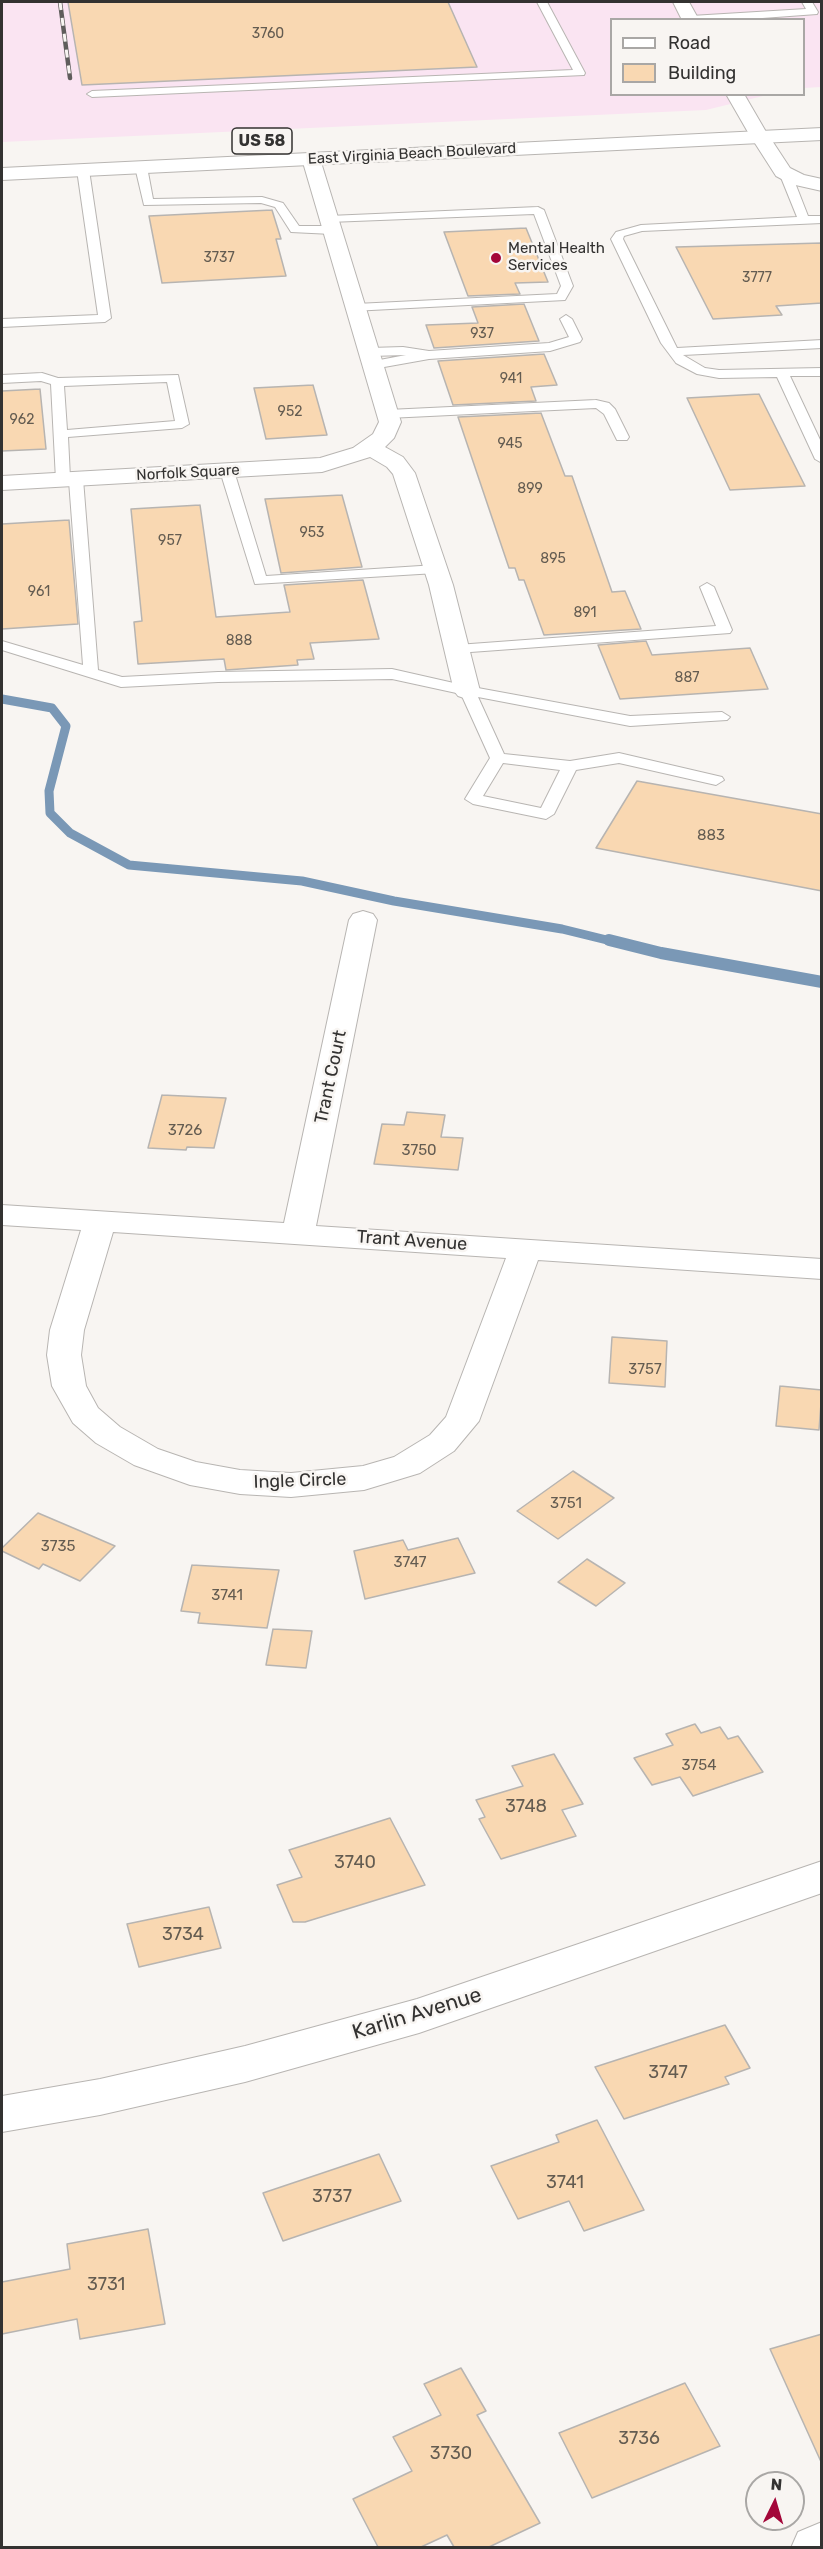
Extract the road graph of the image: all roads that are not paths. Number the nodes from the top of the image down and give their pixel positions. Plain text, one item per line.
1 (542, 2) edge
2 (681, 2) edge
3 (807, 2) edge
4 (690, 18) edge
5 (722, 18) edge
6 (92, 94) dead end
7 (736, 96) edge
8 (772, 117) dead end
9 (748, 118) junction
10 (725, 119) dead end
11 (822, 134) edge
12 (760, 137) junction
13 (311, 159) junction
14 (141, 167) junction
15 (83, 170) junction
16 (2, 174) edge
17 (786, 175) junction
18 (822, 185) edge
19 (822, 219) edge
20 (804, 220) junction
21 (330, 225) junction
22 (356, 308) junction
23 (566, 318) dead end
24 (2, 323) edge
25 (822, 344) edge
26 (673, 352) junction
27 (371, 358) junction
28 (822, 372) edge
29 (782, 374) junction
30 (2, 379) edge
31 (57, 382) junction
32 (388, 414) junction
33 (61, 434) junction
34 (622, 437) dead end
35 (371, 448) junction
36 (822, 459) edge
37 (227, 471) junction
38 (69, 480) junction
39 (2, 483) edge
40 (436, 569) junction
41 (707, 587) dead end
42 (2, 645) edge
43 (457, 649) junction
44 (91, 672) junction
45 (467, 691) junction
46 (722, 717) dead end
47 (498, 758) junction
48 (570, 766) junction
49 (716, 780) dead end
50 (363, 920) dead end
51 (2, 1215) edge
52 (100, 1221) junction
53 (298, 1233) junction
54 (526, 1249) junction
55 (822, 1269) edge
56 (822, 1877) edge
57 (2, 2114) edge
58 (822, 2545) edge
59 (815, 2547) edge

1 - 6 lane
2 - 4 street
3 - 5 lane
7 - 9 street
8 - 9 street
9 - 10 street
9 - 12 street
11 - 12 street, East Virginia Beach Boulevard / US 58
12 - 13 street, East Virginia Beach Boulevard / US 58
12 - 17 street
13 - 14 street, East Virginia Beach Boulevard / US 58
13 - 21 street
14 - 15 street, East Virginia Beach Boulevard / US 58
14 - 21 lane
15 - 16 street, East Virginia Beach Boulevard / US 58
15 - 24 lane
17 - 18 street
17 - 20 lane
19 - 20 lane
20 - 26 lane
21 - 22 street
21 - 22 lane
22 - 27 street
23 - 27 lane
25 - 26 lane
26 - 29 lane
27 - 32 street
28 - 29 lane
29 - 36 lane
30 - 31 lane
31 - 33 lane
31 - 33 lane
32 - 34 lane
32 - 35 street
33 - 38 lane
35 - 37 street, Norfolk Square
35 - 40 street
37 - 38 street, Norfolk Square
37 - 40 lane
38 - 39 street, Norfolk Square
38 - 44 lane
40 - 43 street
41 - 43 lane
42 - 44 lane
43 - 45 street
44 - 45 lane
45 - 46 lane
45 - 47 lane
47 - 48 lane
47 - 48 lane
48 - 49 lane
50 - 53 street, Trant Court
51 - 52 street, Trant Avenue
52 - 53 street, Trant Avenue
52 - 54 street, Ingle Circle
53 - 54 street, Trant Avenue
54 - 55 street, Trant Avenue
56 - 57 street, Karlin Avenue
58 - 59 street

